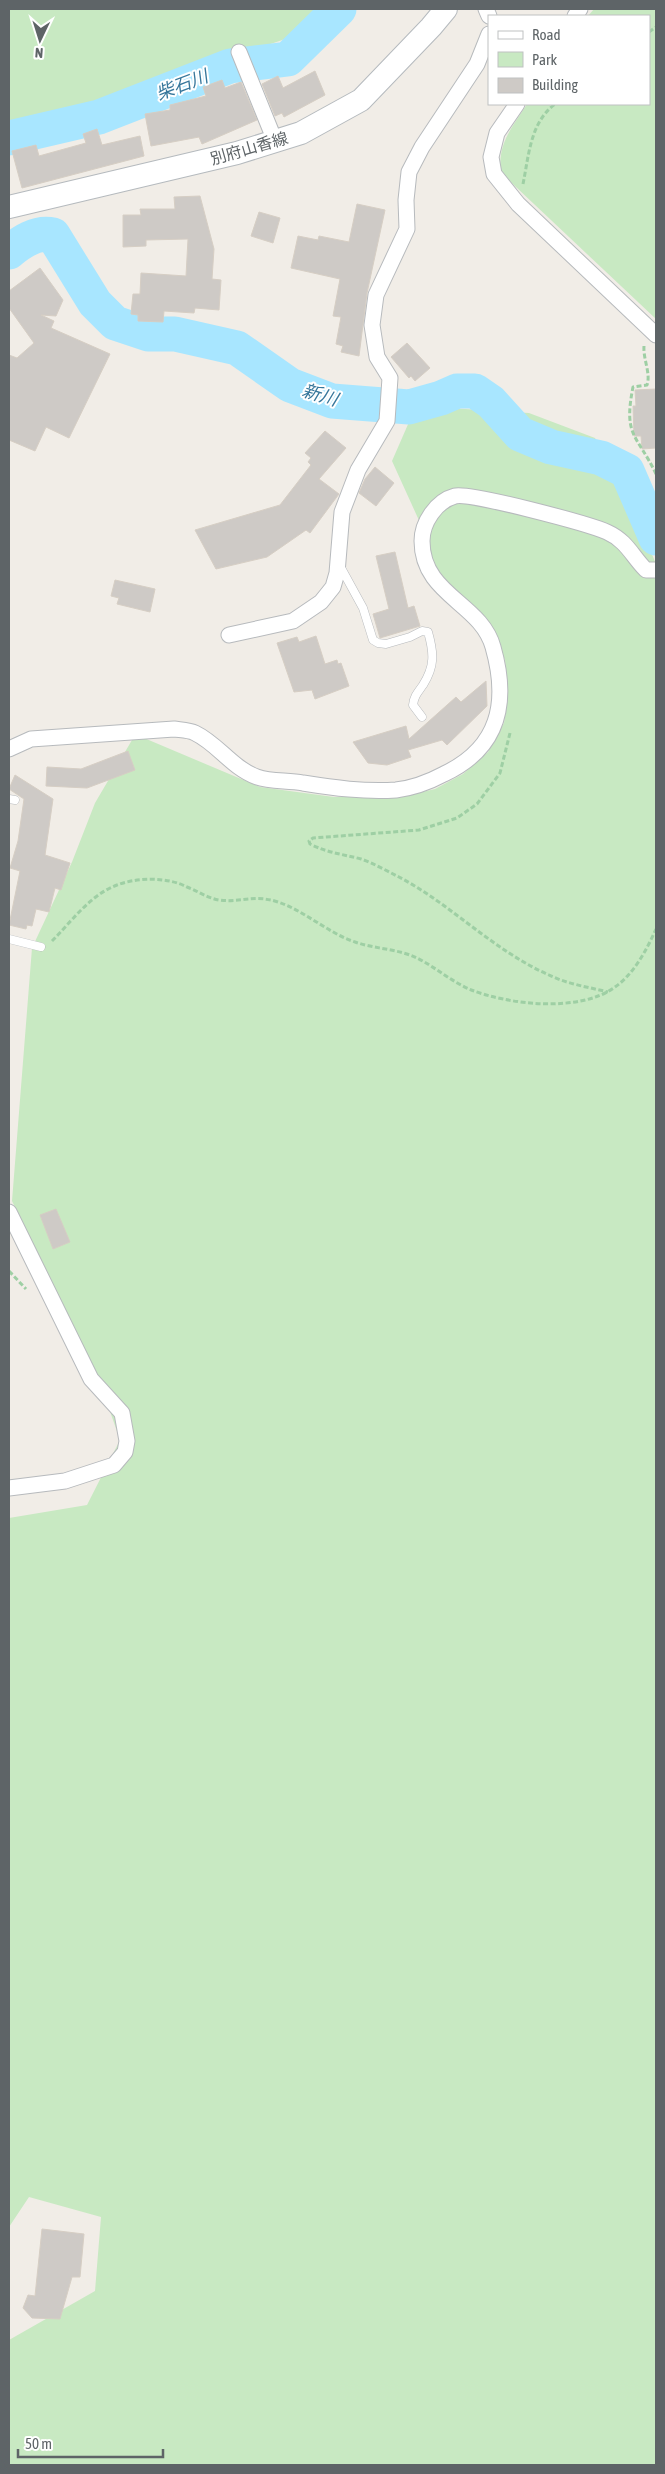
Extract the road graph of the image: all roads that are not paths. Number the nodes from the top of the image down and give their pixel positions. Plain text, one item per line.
1 (446, 9) edge
2 (488, 36) edge
3 (239, 52) dead end
4 (516, 105) edge
5 (275, 141) junction
6 (9, 207) edge
7 (652, 332) edge
8 (338, 562) junction
9 (656, 570) edge
10 (229, 635) dead end
11 (422, 717) dead end
12 (9, 749) edge
13 (9, 939) edge
14 (41, 946) road end
15 (9, 1212) edge
16 (9, 1488) edge

1 - 5 main road, 別府山香線
2 - 8 street
3 - 5 street
4 - 7 street
5 - 6 main road, 別府山香線
8 - 10 street
8 - 11 lane
9 - 12 street
13 - 14 lane
15 - 16 street

